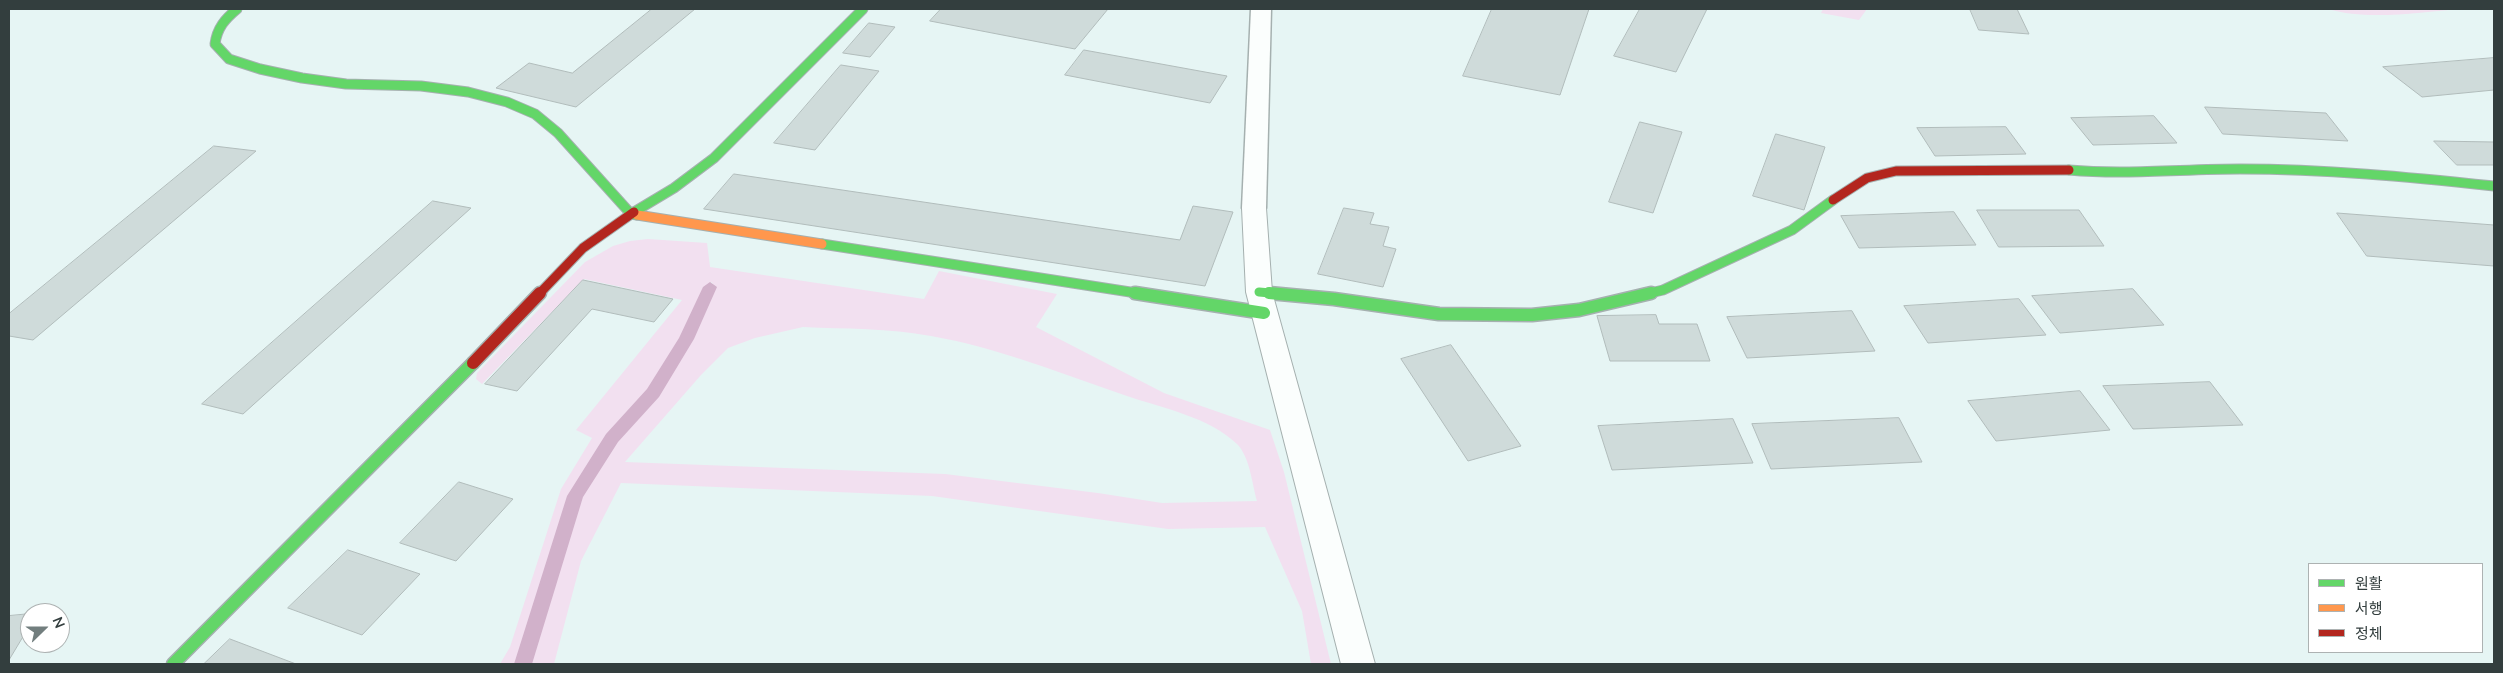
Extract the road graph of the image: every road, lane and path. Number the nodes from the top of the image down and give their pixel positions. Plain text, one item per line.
1 (237, 9) edge
2 (863, 9) edge
3 (1261, 9) edge
4 (2494, 186) edge
5 (1254, 208) joint
6 (631, 214) junction
7 (1261, 302) junction
8 (173, 664) edge
9 (1358, 664) edge

1 - 6 street
2 - 6 street
3 - 5 lane
4 - 7 street
5 - 7 street
6 - 7 street
6 - 8 street
7 - 9 street

